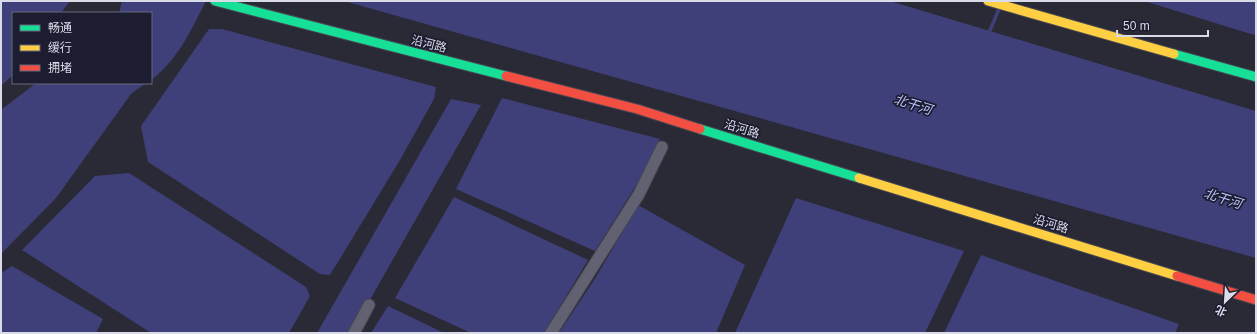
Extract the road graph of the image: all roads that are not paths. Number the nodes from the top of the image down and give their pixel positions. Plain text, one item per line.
1 (215, 1) edge
2 (988, 1) edge
3 (1256, 77) edge
4 (662, 147) dead end
5 (1256, 300) edge
6 (369, 305) dead end
7 (354, 333) edge
8 (551, 333) edge

1 - 5 street, 沿河路
2 - 3 street
4 - 8 street
6 - 7 street

